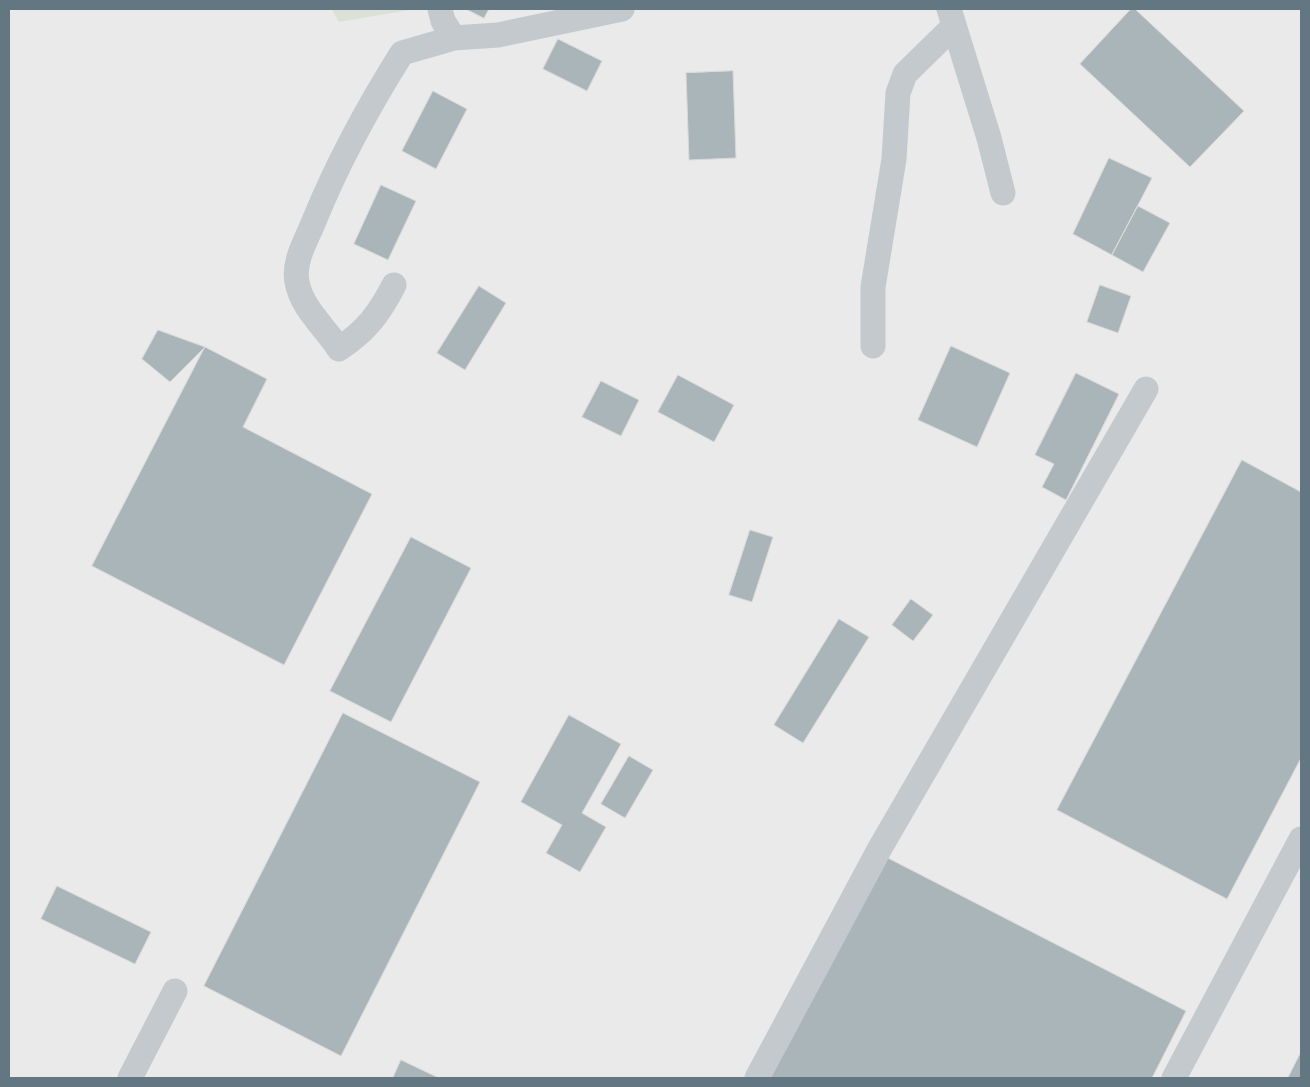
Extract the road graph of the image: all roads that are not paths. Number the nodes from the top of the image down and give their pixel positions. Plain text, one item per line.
1 (440, 9) edge
2 (622, 9) edge
3 (951, 18) edge
4 (454, 38) junction
5 (1003, 193) dead end
6 (394, 285) dead end
7 (873, 346) dead end
8 (1146, 389) dead end
9 (1301, 839) edge
10 (176, 991) dead end
11 (130, 1078) edge
12 (757, 1078) edge
13 (1174, 1078) edge

1 - 4 lane
2 - 4 lane
3 - 5 lane
3 - 7 lane
4 - 6 lane
8 - 12 lane
9 - 13 lane
10 - 11 lane

